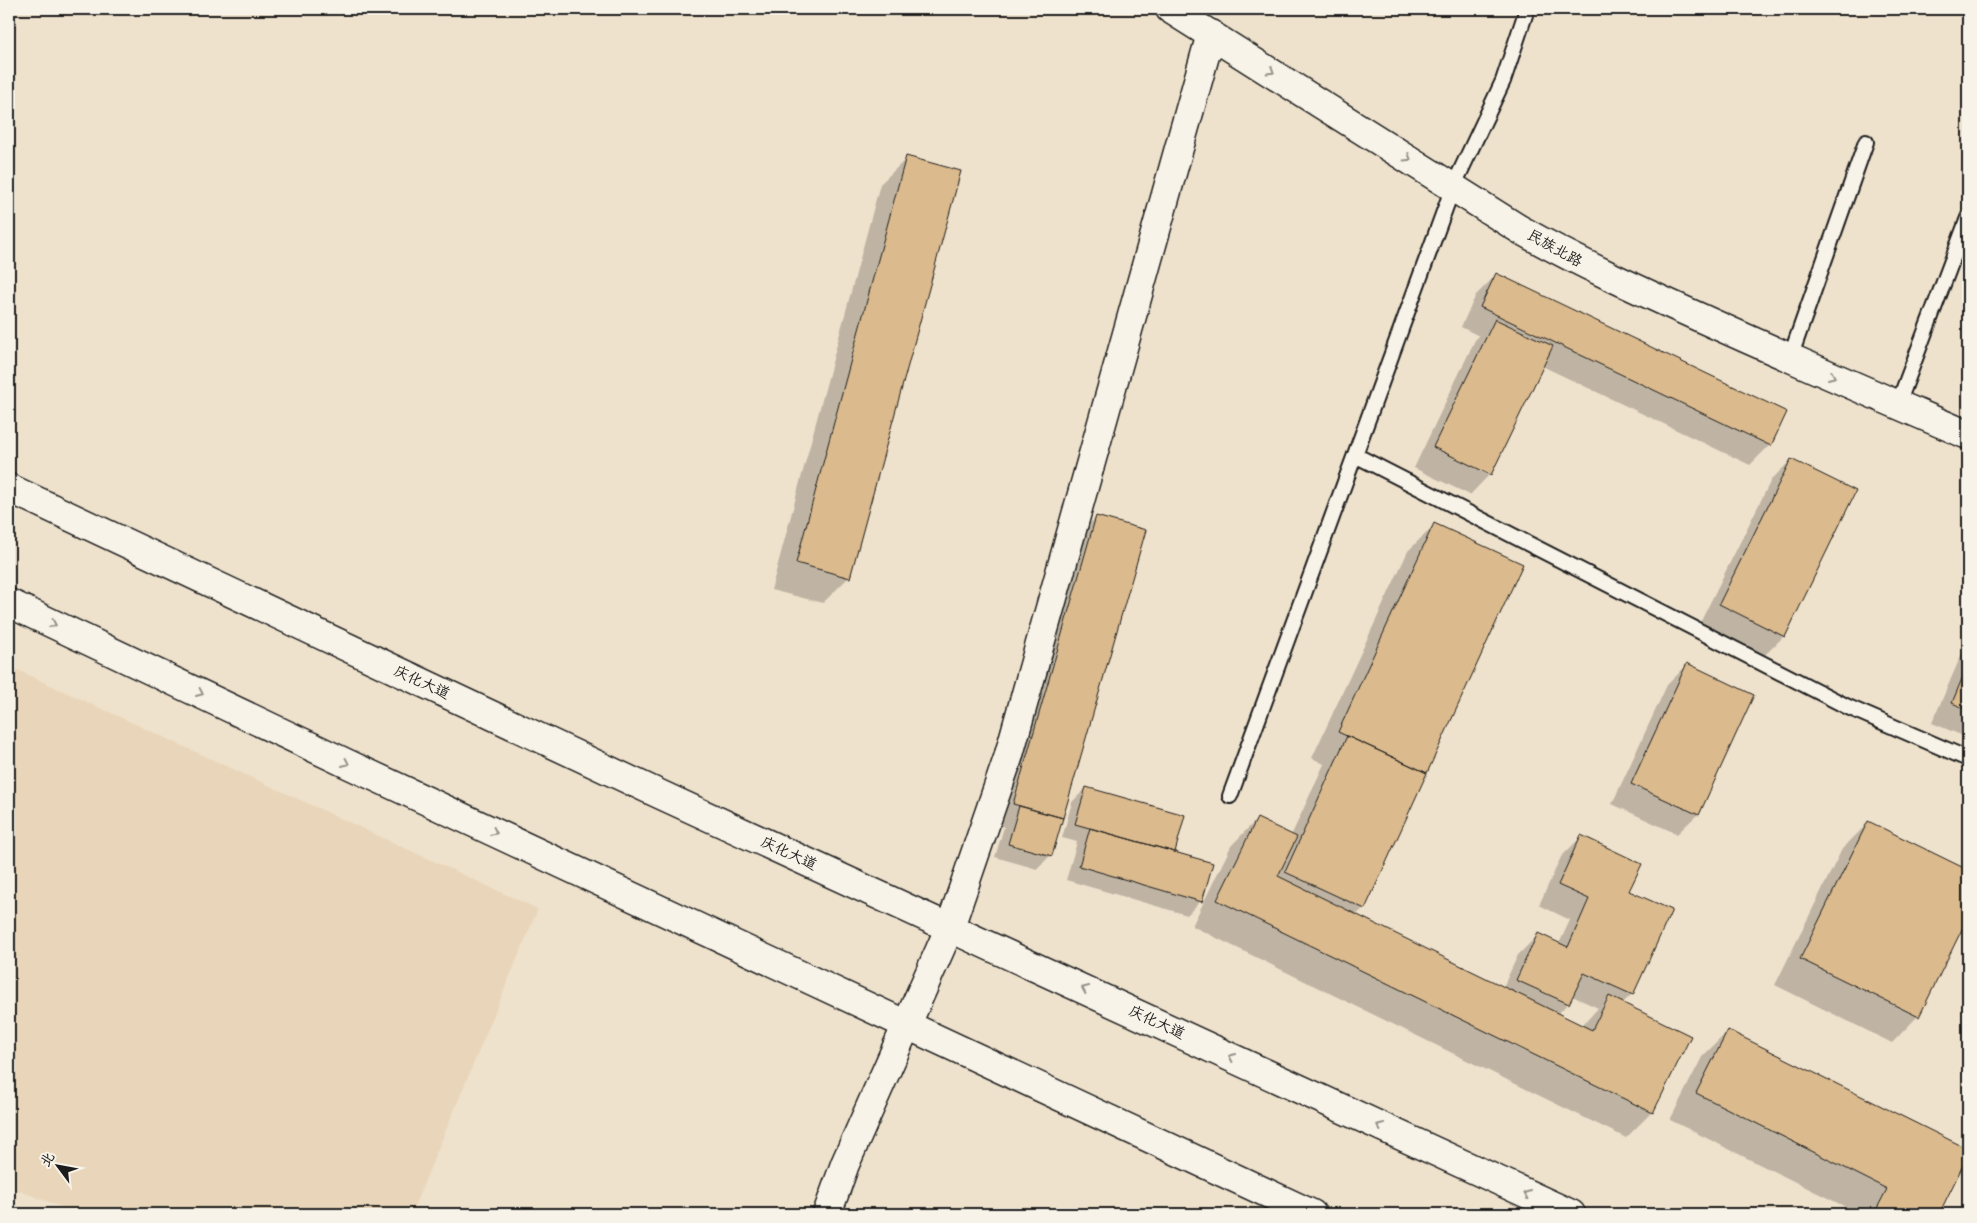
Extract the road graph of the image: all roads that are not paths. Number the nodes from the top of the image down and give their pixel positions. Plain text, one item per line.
1 (1170, 9) edge
2 (1527, 9) edge
3 (1207, 21) edge
4 (1866, 142) dead end
5 (1457, 179) junction
6 (1968, 218) edge
7 (1793, 350) junction
8 (1901, 396) junction
9 (1968, 415) edge
10 (1968, 435) edge
11 (1355, 455) junction
12 (9, 488) edge
13 (9, 603) edge
14 (1968, 759) edge
15 (1230, 796) dead end
16 (950, 927) junction
17 (908, 1025) junction
18 (827, 1214) edge
19 (1312, 1214) edge
20 (1571, 1214) edge

1 - 3 main road, 民族北路
2 - 5 lane
3 - 5 main road, 民族北路
3 - 16 main road
4 - 7 lane
5 - 7 main road, 民族北路
5 - 11 lane
6 - 8 lane
7 - 8 main road, 民族北路
8 - 9 main road, 民族北路
8 - 10 main road, 民族北路
11 - 14 lane
11 - 15 lane
12 - 16 main road, 庆化大道
13 -> 17 main road
16 - 17 main road
20 -> 16 main road, 庆化大道
17 - 18 main road
17 - 19 main road

